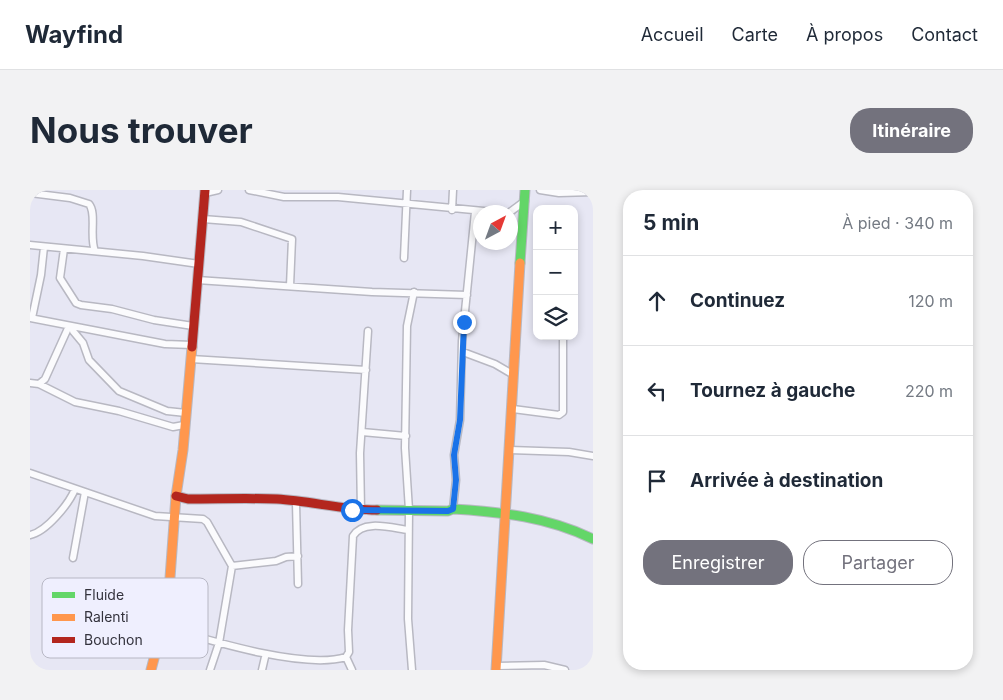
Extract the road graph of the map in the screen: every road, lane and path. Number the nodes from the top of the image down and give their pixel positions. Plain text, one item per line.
1 (218, 190) edge
2 (249, 190) edge
3 (407, 190) edge
4 (453, 190) edge
5 (525, 190) edge
6 (540, 190) edge
7 (205, 192) edge
8 (593, 192) edge
9 (30, 193) edge
10 (525, 201) junction
11 (406, 203) junction
12 (518, 207) edge
13 (452, 210) junction
14 (473, 212) edge
15 (518, 217) edge
16 (203, 219) junction
17 (523, 219) junction
18 (473, 233) edge
19 (30, 246) edge
20 (44, 247) junction
21 (64, 249) junction
22 (95, 251) junction
23 (404, 258) dead end
24 (199, 264) junction
25 (197, 280) junction
26 (290, 286) junction
27 (414, 292) junction
28 (467, 295) junction
29 (31, 318) edge
30 (71, 326) junction
31 (193, 326) junction
32 (368, 331) dead end
33 (563, 340) edge
34 (192, 345) junction
35 (463, 352) junction
36 (190, 359) junction
37 (366, 370) junction
38 (512, 374) junction
39 (30, 383) edge
40 (39, 384) junction
41 (513, 409) junction
42 (186, 413) junction
43 (184, 425) junction
44 (362, 432) junction
45 (406, 436) junction
46 (510, 450) junction
47 (593, 456) edge
48 (30, 473) edge
49 (74, 489) junction
50 (85, 492) junction
51 (176, 496) junction
52 (296, 503) junction
53 (453, 509) junction
54 (361, 510) junction
55 (409, 510) junction
56 (506, 512) junction
57 (176, 516) junction
58 (408, 530) junction
59 (30, 535) edge
60 (593, 540) edge
61 (298, 556) junction
62 (74, 558) dead end
63 (232, 566) junction
64 (170, 578) edge
65 (298, 584) dead end
66 (208, 640) edge
67 (219, 643) junction
68 (265, 657) junction
69 (346, 657) junction
70 (305, 666) edge
71 (497, 668) edge
72 (210, 670) edge
73 (262, 670) edge
74 (352, 670) edge
75 (412, 670) edge
76 (565, 670) edge

1 - 7 street
2 - 11 street
3 - 11 street
4 - 13 street
5 - 10 street
6 - 8 street
7 - 16 street
9 - 22 street
10 - 12 street
10 - 17 street
11 - 13 street
11 - 23 street
13 - 14 street
15 - 17 street
16 - 24 street
16 - 26 street
17 - 38 street
18 - 28 street
19 - 20 street
20 - 21 street
20 - 29 street
21 - 22 street
21 - 31 street
22 - 24 street
24 - 25 street
25 - 26 street
25 - 31 street
26 - 27 street
27 - 28 street
27 - 45 street
28 - 35 street
29 - 30 street
30 - 34 street
30 - 40 street
30 - 42 street
31 - 34 street
32 - 37 street
33 - 41 street
34 - 36 street
35 - 38 street
35 - 53 street
36 - 37 street
36 - 42 street
37 - 44 street
38 - 41 street
39 - 40 street
40 - 43 street
41 - 46 street
42 - 43 street
43 - 51 street
44 - 45 street
44 - 54 street
45 - 55 street
46 - 47 street
46 - 56 street
48 - 49 street
49 - 50 street
49 - 59 street
50 - 57 street
50 - 62 street
51 - 52 street
51 - 57 street
52 - 54 street
52 - 61 street
53 - 55 street
53 - 56 street
54 - 55 street
55 - 58 street
56 - 60 street
56 - 71 street
57 - 63 street
57 - 64 street
58 - 69 street
58 - 75 street
61 - 63 street
61 - 65 street
63 - 67 street
66 - 67 street
67 - 68 street
67 - 72 street
68 - 70 street
68 - 73 street
69 - 70 street
69 - 74 street
71 - 76 street

